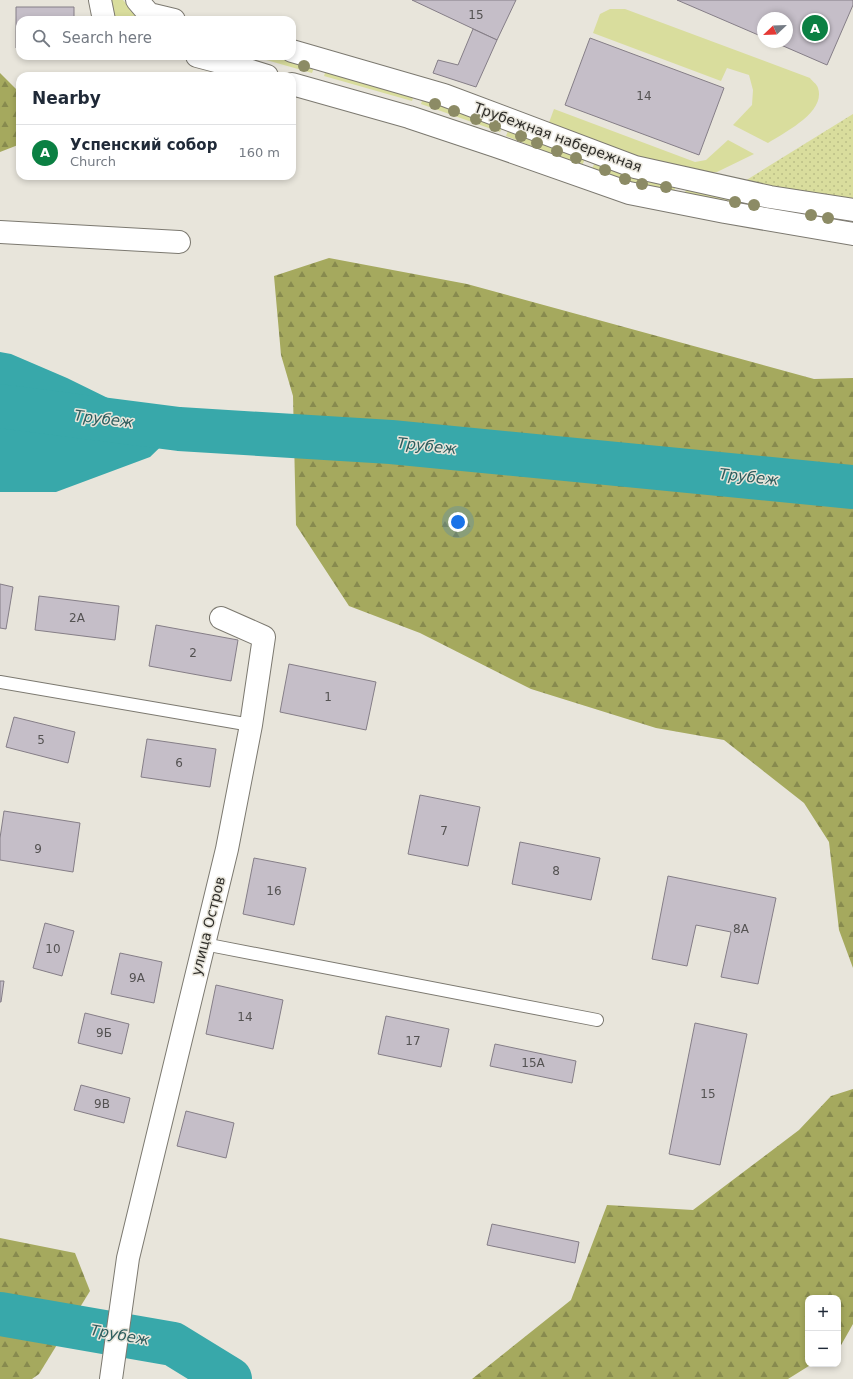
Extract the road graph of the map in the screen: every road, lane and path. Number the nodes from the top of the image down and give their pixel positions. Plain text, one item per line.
1 (100, 0) edge
2 (137, 0) edge
3 (103, 16) edge
4 (157, 16) edge
5 (296, 52) edge
6 (212, 60) edge
7 (254, 72) edge
8 (296, 85) edge
9 (853, 210) edge
10 (0, 232) edge
11 (853, 234) edge
12 (179, 242) dead end
13 (221, 618) dead end
14 (0, 682) edge
15 (251, 725) junction
16 (204, 944) junction
17 (597, 1020) dead end
18 (111, 1379) edge

1 - 3 street
2 - 4 street
5 - 9 street, Трубежная набережная
6 - 7 street
8 - 11 street, Трубежная набережная
10 - 12 street
13 - 15 street, улица Остров
14 - 15 lane
15 - 16 street, улица Остров
16 - 17 lane
16 - 18 street, улица Остров

